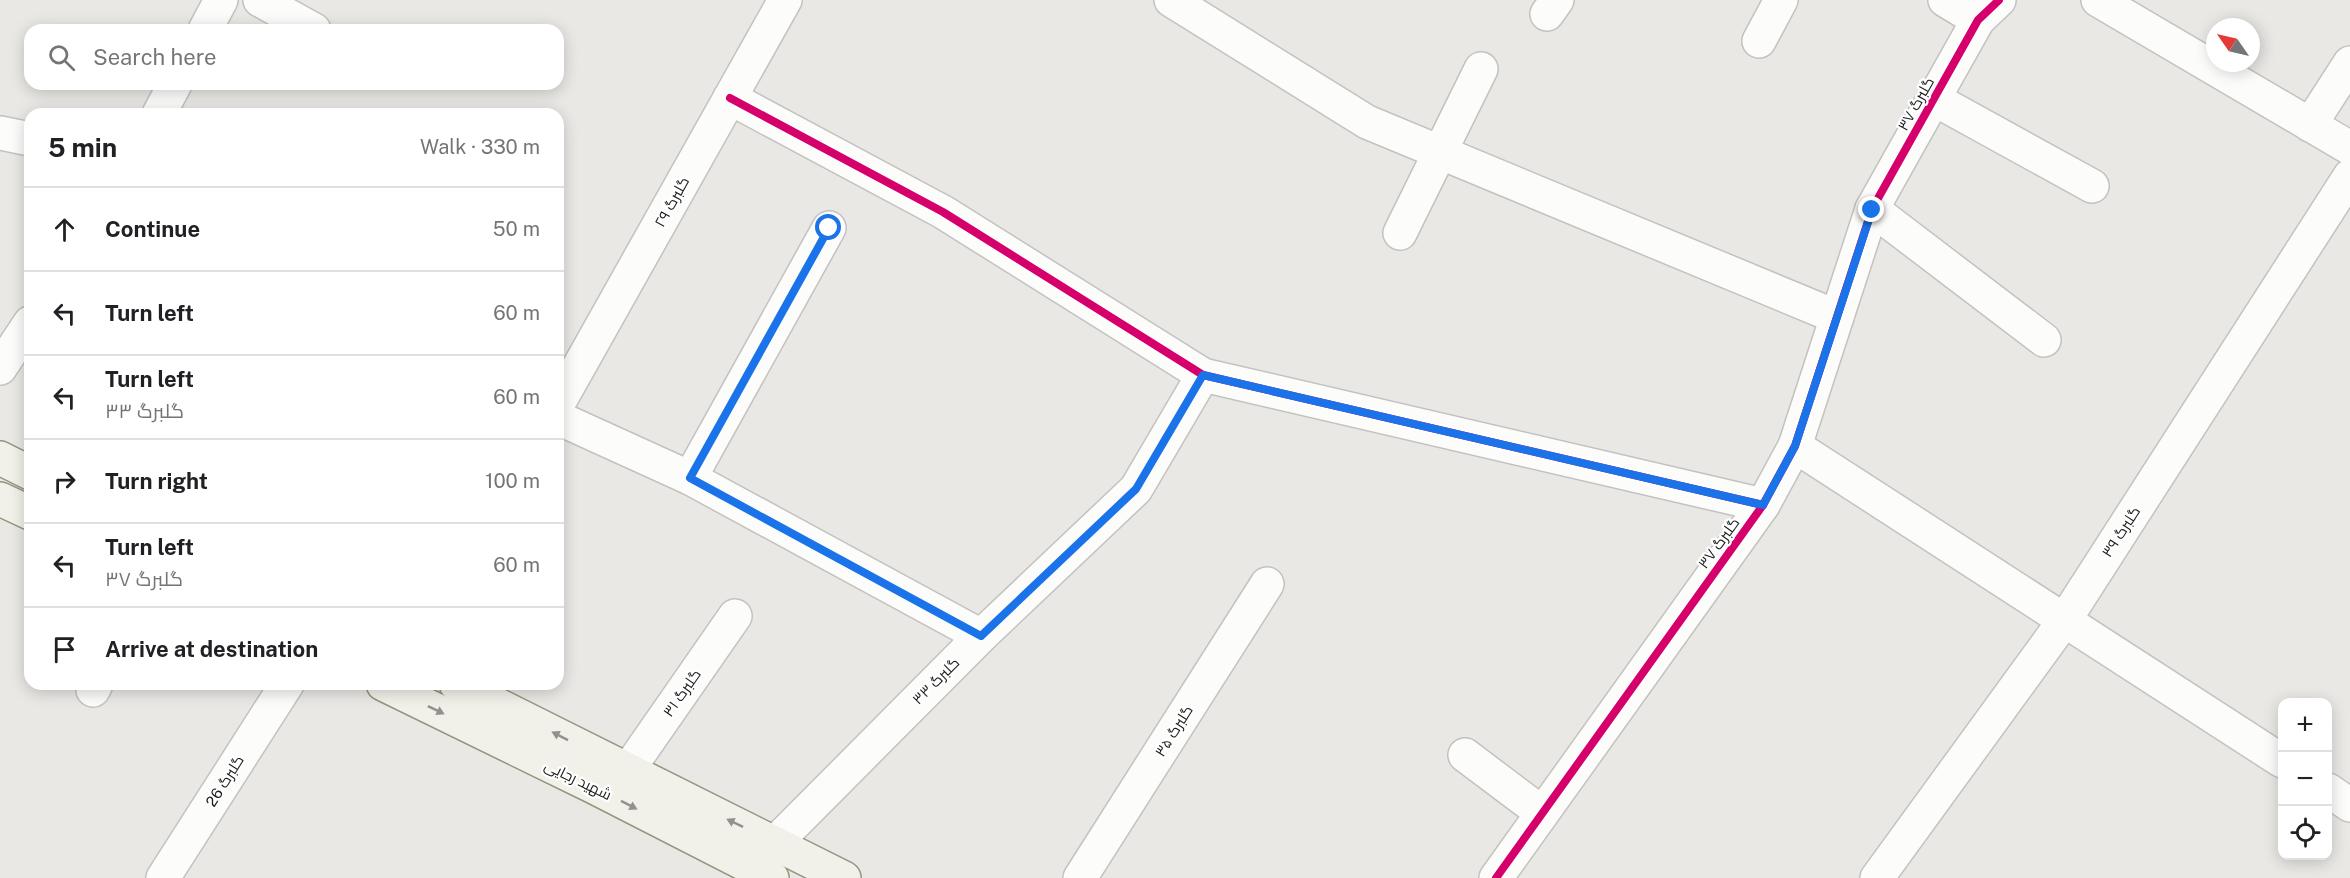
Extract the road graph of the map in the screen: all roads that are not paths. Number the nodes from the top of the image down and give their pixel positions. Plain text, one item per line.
1 (221, 0) edge
2 (260, 0) edge
3 (785, 0) edge
4 (1171, 0) edge
5 (1780, 0) edge
6 (1945, 0) edge
7 (2098, 0) edge
8 (1989, 10) edge
9 (208, 24) edge
10 (303, 24) edge
11 (1759, 40) dead end
12 (2350, 63) edge
13 (1481, 69) dead end
14 (172, 90) edge
15 (730, 98) junction
16 (1934, 99) junction
17 (162, 108) edge
18 (2310, 125) junction
19 (0, 133) edge
20 (24, 138) edge
21 (2350, 148) edge
22 (1439, 152) junction
23 (2350, 176) edge
24 (2092, 186) dead end
25 (1872, 210) junction
26 (829, 228) dead end
27 (1400, 233) dead end
28 (1837, 316) junction
29 (24, 332) edge
30 (2044, 340) dead end
31 (0, 368) edge
32 (1203, 375) junction
33 (564, 393) edge
34 (564, 421) edge
35 (1795, 446) junction
36 (0, 458) edge
37 (24, 470) edge
38 (690, 478) junction
39 (0, 499) edge
40 (1763, 505) junction
41 (24, 510) edge
42 (1267, 584) dead end
43 (735, 616) dead end
44 (2064, 621) junction
45 (981, 636) junction
46 (282, 690) edge
47 (395, 690) edge
48 (468, 690) edge
49 (1465, 755) dead end
50 (2278, 758) edge
51 (628, 770) junction
52 (2332, 793) edge
53 (2350, 805) edge
54 (1542, 813) junction
55 (775, 843) junction
56 (1880, 877) edge
57 (163, 878) edge
58 (772, 878) edge
59 (844, 878) edge
60 (1080, 878) edge
61 (1496, 878) edge

1 - 9 street
2 - 10 street
3 - 15 street, گلبرگ ۲۹
4 - 22 street
5 - 11 street
6 - 8 street
7 - 18 street
8 - 16 street, گلبرگ ۳۷
12 - 18 street
13 - 22 street
14 - 17 street
15 - 32 street
15 - 33 street, گلبرگ ۲۹
16 - 24 street
16 - 25 street, گلبرگ ۳۷
18 - 21 street
19 - 20 street
22 - 27 street
22 - 28 street
23 - 44 street, گلبرگ ۳۹
25 - 28 street, گلبرگ ۳۷
25 - 30 street
26 - 38 street
28 - 35 street, گلبرگ ۳۷
29 - 31 street
32 - 40 street
32 - 45 street, گلبرگ ۳۳
34 - 38 street
35 - 40 street, گلبرگ ۳۷
35 - 44 street
36 - 37 main road
38 - 45 street
39 - 41 main road
40 - 54 street, گلبرگ ۳۷
42 - 60 street, گلبرگ ۳۵
43 - 51 street, گلبرگ ۳۱
44 - 50 street
44 - 56 street, گلبرگ ۳۹
45 - 55 street, گلبرگ ۳۳
46 - 57 street, گلبرگ 26
47 -> 58 main road, شهید رجایی
51 -> 48 main road, شهید رجایی
49 - 54 street
55 -> 51 main road, شهید رجایی
52 - 53 street
54 - 61 street, گلبرگ ۳۷
55 - 59 main road, شهید رجایی

